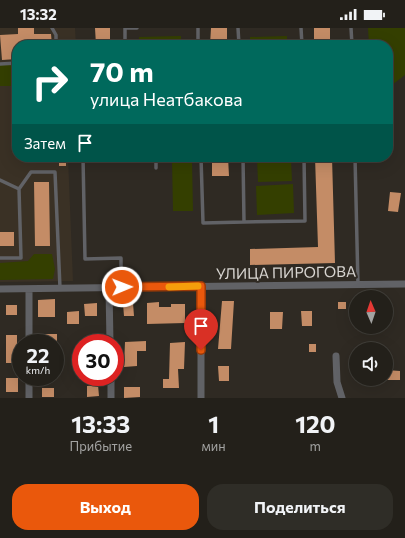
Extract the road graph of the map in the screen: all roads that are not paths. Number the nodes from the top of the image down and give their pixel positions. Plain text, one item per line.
1 (52, 28) edge
2 (137, 28) edge
3 (198, 28) edge
4 (238, 28) edge
5 (301, 28) edge
6 (351, 28) edge
7 (56, 40) edge
8 (126, 40) edge
9 (198, 40) edge
10 (239, 40) edge
11 (302, 40) edge
12 (352, 40) edge
13 (12, 63) edge
14 (0, 64) edge
15 (83, 162) edge
16 (156, 162) edge
17 (200, 162) edge
18 (243, 162) edge
19 (304, 162) edge
20 (355, 162) edge
21 (156, 168) dead end
22 (0, 180) edge
23 (19, 189) junction
24 (244, 222) junction
25 (0, 258) edge
26 (358, 284) junction
27 (405, 284) edge
28 (201, 286) junction
29 (122, 287) junction
30 (109, 288) junction
31 (0, 289) edge
32 (29, 289) junction
33 (60, 289) junction
34 (29, 334) edge
35 (110, 334) edge
36 (336, 356) dead end
37 (29, 386) edge
38 (111, 386) edge
39 (29, 398) edge
40 (111, 398) edge
41 (201, 398) edge
42 (342, 398) edge

1 - 7 lane
2 - 8 lane
3 - 9 lane
4 - 10 lane
5 - 11 lane
6 - 12 lane
13 - 14 lane
15 - 29 lane
16 - 21 lane
17 - 24 lane
18 - 24 lane
19 - 24 lane
20 - 26 lane
22 - 23 lane
23 - 25 lane
23 - 33 lane
26 - 27 street, УЛИЦА ПИРОГОВА
26 - 28 street, УЛИЦА ПИРОГОВА
28 - 29 street, УЛИЦА ПИРОГОВА
28 - 41 street
29 - 30 street, УЛИЦА ПИРОГОВА
30 - 33 street, УЛИЦА ПИРОГОВА
30 - 35 street
31 - 32 street, УЛИЦА ПИРОГОВА
32 - 33 street, УЛИЦА ПИРОГОВА
32 - 34 street
36 - 42 street
37 - 39 street
38 - 40 street

